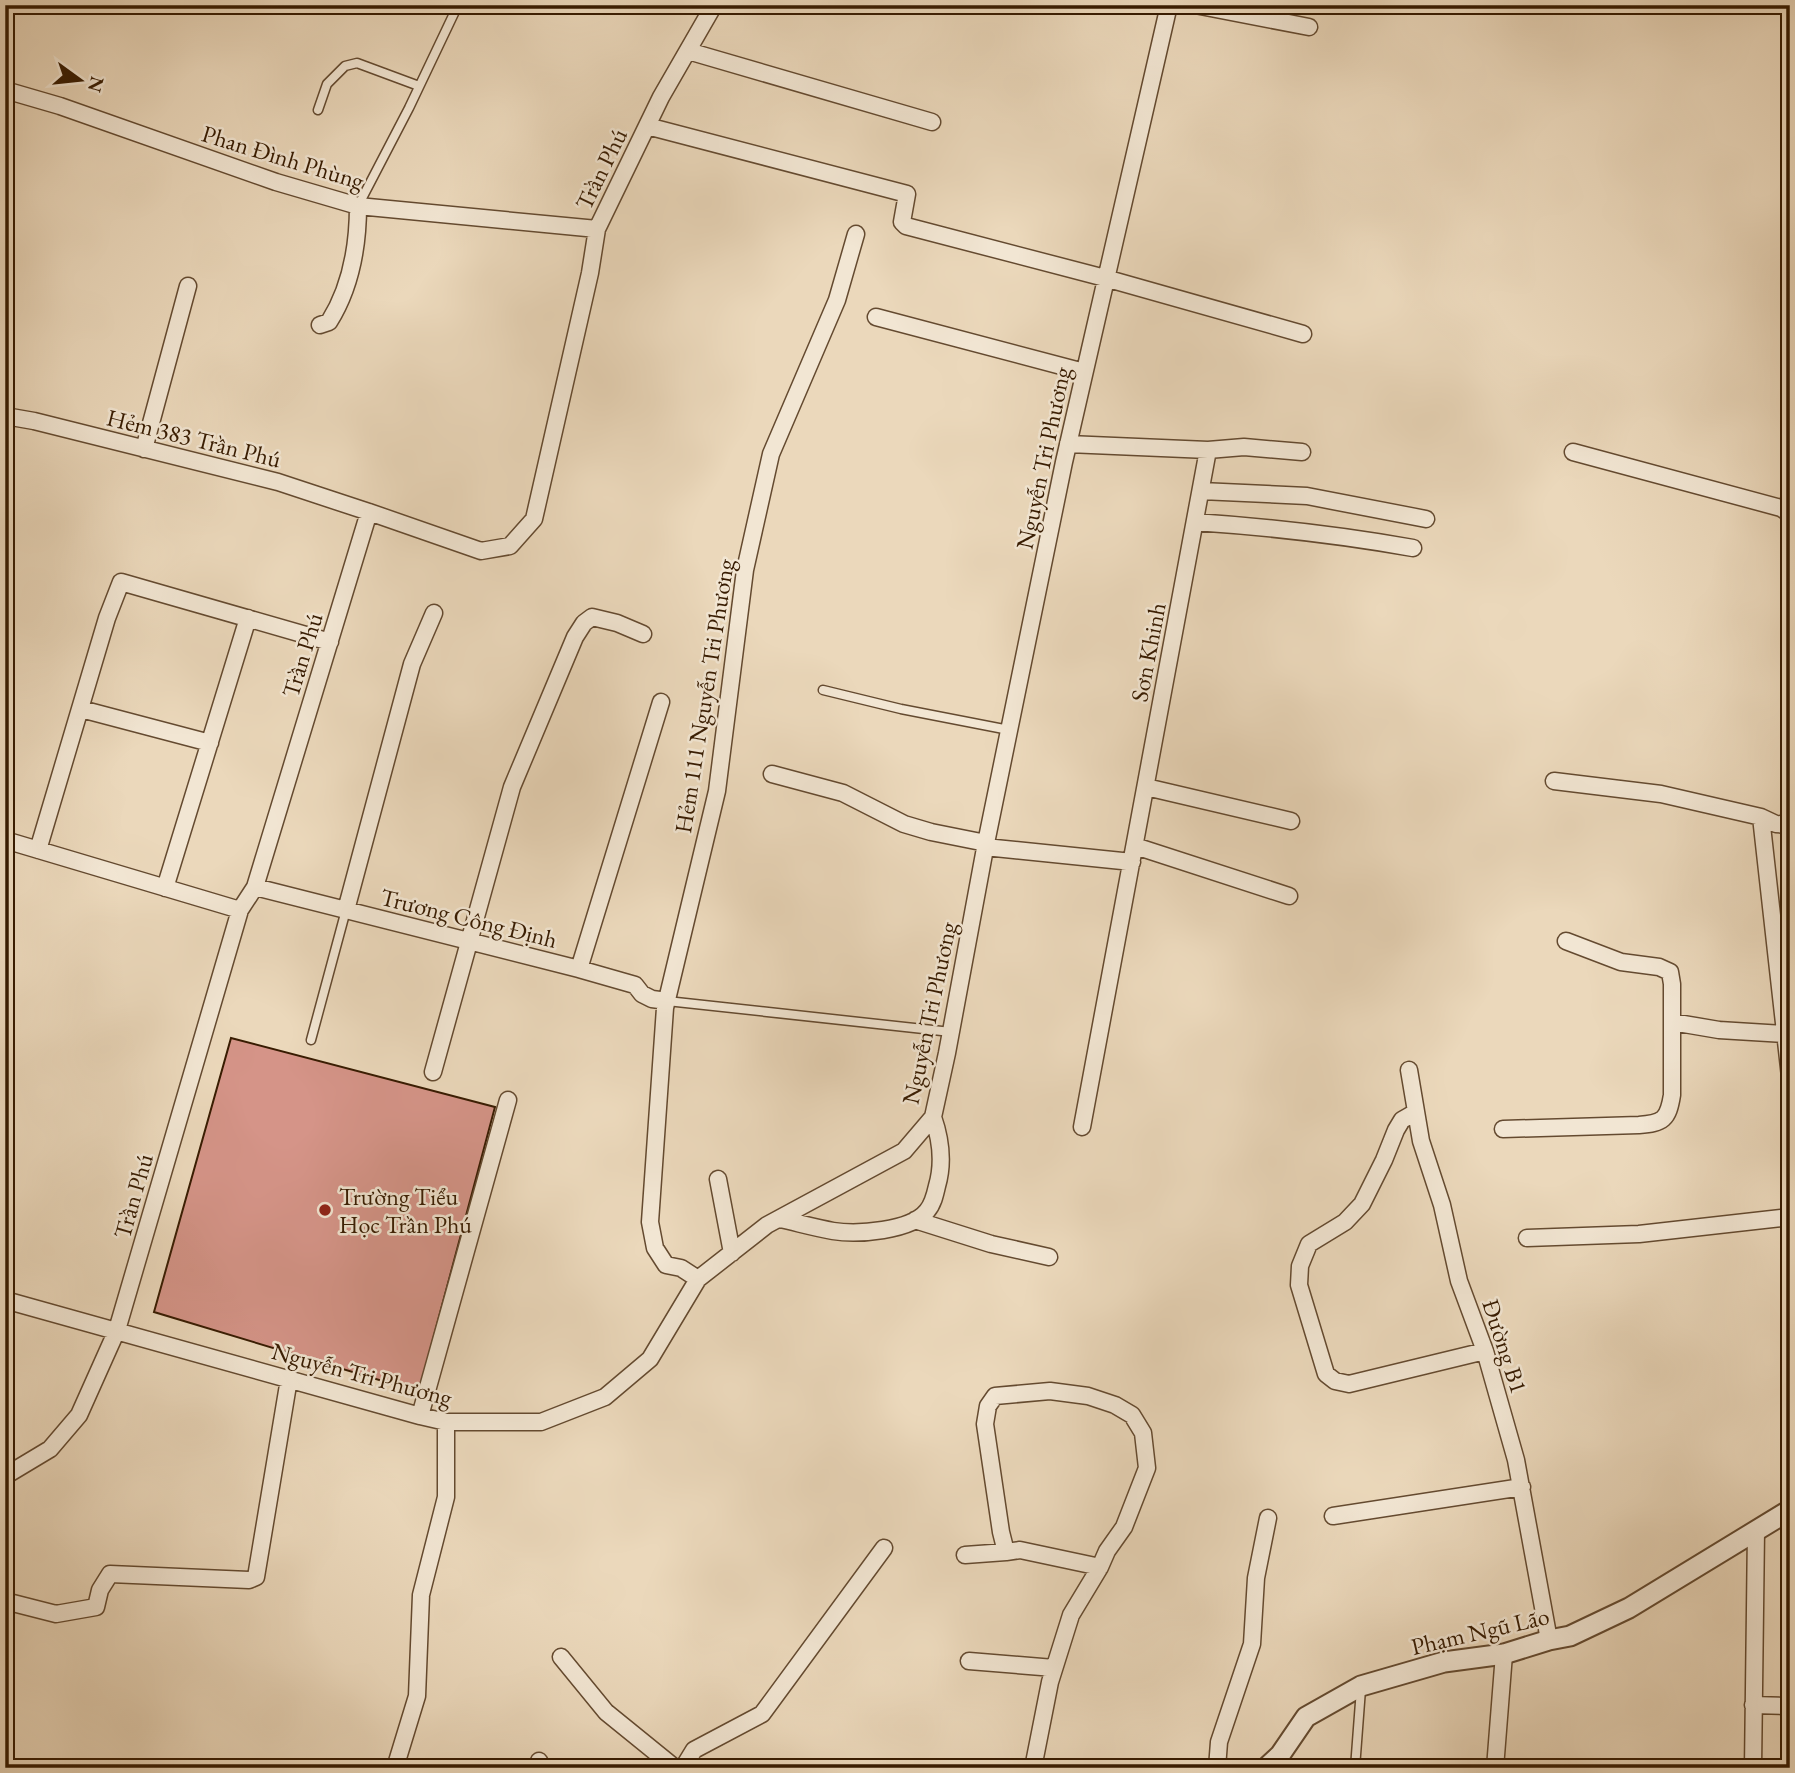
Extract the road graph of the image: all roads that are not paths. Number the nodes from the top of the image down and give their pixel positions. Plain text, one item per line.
1 (458, 5) edge
2 (715, 5) edge
3 (1169, 5) edge
4 (1195, 5) edge
5 (1309, 27) dead end
6 (688, 51) junction
7 (419, 86) junction
8 (5, 90) edge
9 (318, 110) dead end
10 (932, 122) dead end
11 (647, 126) junction
12 (358, 206) junction
13 (597, 229) junction
14 (856, 234) dead end
15 (1105, 278) junction
16 (188, 286) dead end
17 (876, 317) dead end
18 (320, 325) dead end
19 (1303, 334) dead end
20 (1084, 372) junction
21 (5, 420) edge
22 (1068, 444) junction
23 (144, 449) junction
24 (1208, 450) junction
25 (1302, 452) dead end
26 (1573, 452) dead end
27 (1201, 491) junction
28 (369, 512) junction
29 (1790, 514) edge
30 (1426, 519) dead end
31 (1195, 522) junction
32 (1413, 548) dead end
33 (434, 614) dead end
34 (248, 618) junction
35 (643, 634) dead end
36 (330, 642) junction
37 (823, 690) dead end
38 (662, 702) dead end
39 (81, 709) junction
40 (1009, 730) junction
41 (210, 743) junction
42 (772, 774) dead end
43 (1554, 781) dead end
44 (1146, 787) junction
45 (1761, 817) junction
46 (1291, 821) dead end
47 (1790, 825) edge
48 (5, 840) edge
49 (985, 845) junction
50 (38, 850) junction
51 (1133, 854) junction
52 (255, 887) junction
53 (165, 888) junction
54 (1289, 896) dead end
55 (240, 910) junction
56 (346, 910) junction
57 (468, 941) junction
58 (1566, 941) dead end
59 (579, 969) junction
60 (667, 1002) junction
61 (1672, 1022) junction
62 (951, 1032) junction
63 (311, 1040) dead end
64 (1787, 1040) edge
65 (1409, 1070) dead end
66 (433, 1072) dead end
67 (1790, 1077) edge
68 (508, 1100) dead end
69 (1416, 1112) junction
70 (933, 1117) junction
71 (1082, 1127) dead end
72 (1503, 1129) dead end
73 (718, 1179) dead end
74 (1790, 1216) edge
75 (780, 1219) junction
76 (915, 1220) junction
77 (1527, 1238) dead end
78 (732, 1253) junction
79 (1049, 1257) dead end
80 (698, 1279) junction
81 (5, 1300) edge
82 (117, 1330) junction
83 (1485, 1351) junction
84 (289, 1379) junction
85 (420, 1416) junction
86 (446, 1422) junction
87 (7, 1471) edge
88 (1522, 1487) junction
89 (1790, 1510) edge
90 (1333, 1516) dead end
91 (1268, 1518) dead end
92 (1756, 1530) junction
93 (884, 1548) dead end
94 (1006, 1552) junction
95 (965, 1555) dead end
96 (1100, 1567) junction
97 (5, 1601) edge
98 (1549, 1640) junction
99 (1504, 1654) junction
100 (561, 1657) dead end
101 (969, 1661) dead end
102 (1054, 1668) junction
103 (1361, 1686) junction
104 (1753, 1704) junction
105 (1790, 1706) edge
106 (395, 1768) edge
107 (675, 1768) edge
108 (683, 1768) edge
109 (1033, 1768) edge
110 (1217, 1768) edge
111 (1266, 1768) edge
112 (1355, 1768) edge
113 (1495, 1768) edge
114 (1752, 1768) edge

1 - 7 lane
2 - 6 street, Trần Phú
3 - 15 street, Nguyễn Tri Phương
4 - 5 street
6 - 10 street
6 - 11 street, Trần Phú
7 - 9 lane
7 - 12 lane
8 - 12 street, Phan Đình Phùng
11 - 13 street, Trần Phú
11 - 15 street
12 - 13 street, Phan Đình Phùng
12 - 18 street
13 - 28 street, Trần Phú
14 - 60 street, Hẻm 111 Nguyễn Tri Phương
15 - 19 street
15 - 20 street, Nguyễn Tri Phương
16 - 23 street
17 - 20 street
20 - 22 street, Nguyễn Tri Phương
21 - 23 street, Hẻm 383 Trần Phú
22 - 24 street
22 - 40 street, Nguyễn Tri Phương
23 - 28 street, Hẻm 383 Trần Phú
24 - 25 street
24 - 27 street, Sơn Khinh
26 - 29 street
27 - 30 street
27 - 31 street, Sơn Khinh
28 - 36 street, Trần Phú
31 - 32 street
31 - 44 street, Sơn Khinh
33 - 56 street
34 - 36 street
34 - 39 street
34 - 41 street
35 - 57 street
36 - 52 street, Trần Phú
37 - 40 lane
38 - 59 street
39 - 41 street
39 - 50 street
40 - 49 street, Nguyễn Tri Phương
41 - 53 street
42 - 49 street
43 - 45 street
44 - 46 street
44 - 51 street, Sơn Khinh
45 - 47 street
45 - 64 street
48 - 50 street
49 - 51 street
49 - 62 street, Nguyễn Tri Phương
50 - 53 street
51 - 54 street
51 - 71 street, Sơn Khinh
52 - 55 street, Trần Phú
52 - 56 street, Trương Công Định
53 - 55 street
55 - 82 street, Trần Phú
56 - 57 street, Trương Công Định
56 - 63 lane
57 - 59 street, Trương Công Định
57 - 66 street
58 - 61 street
59 - 60 street, Trương Công Định
60 - 62 lane
60 - 80 street, Hẻm 111 Nguyễn Tri Phương
61 - 64 street
61 - 72 street
62 - 70 street, Nguyễn Tri Phương
64 - 67 street
65 - 69 street, Đường B1
68 - 85 street
69 - 83 street, Đường B1
69 - 83 street
70 - 75 street, Nguyễn Tri Phương
70 - 76 street
73 - 78 street
74 - 77 street
75 - 76 street
75 - 78 street, Nguyễn Tri Phương
76 - 79 street
78 - 80 street, Nguyễn Tri Phương
80 - 86 street, Nguyễn Tri Phương
81 - 82 street, Nguyễn Tri Phương
82 - 84 street, Nguyễn Tri Phương
82 - 87 street, Trần Phú
83 - 88 street, Đường B1
84 - 85 street, Nguyễn Tri Phương
84 - 97 street
85 - 86 street, Nguyễn Tri Phương
86 - 106 street
88 - 90 street
88 - 98 street, Đường B1
89 - 92 street, Phạm Ngũ Lão
91 - 110 street
92 - 98 street, Phạm Ngũ Lão
92 - 104 street
93 - 108 street
94 - 95 street
94 - 96 street
94 - 96 street
96 - 102 street
98 - 99 street, Phạm Ngũ Lão
99 - 103 street, Phạm Ngũ Lão
99 - 113 street
100 - 107 street
101 - 102 street
102 - 109 street
103 - 111 street, Phạm Ngũ Lão
103 - 112 lane
104 - 105 street
104 - 114 street

